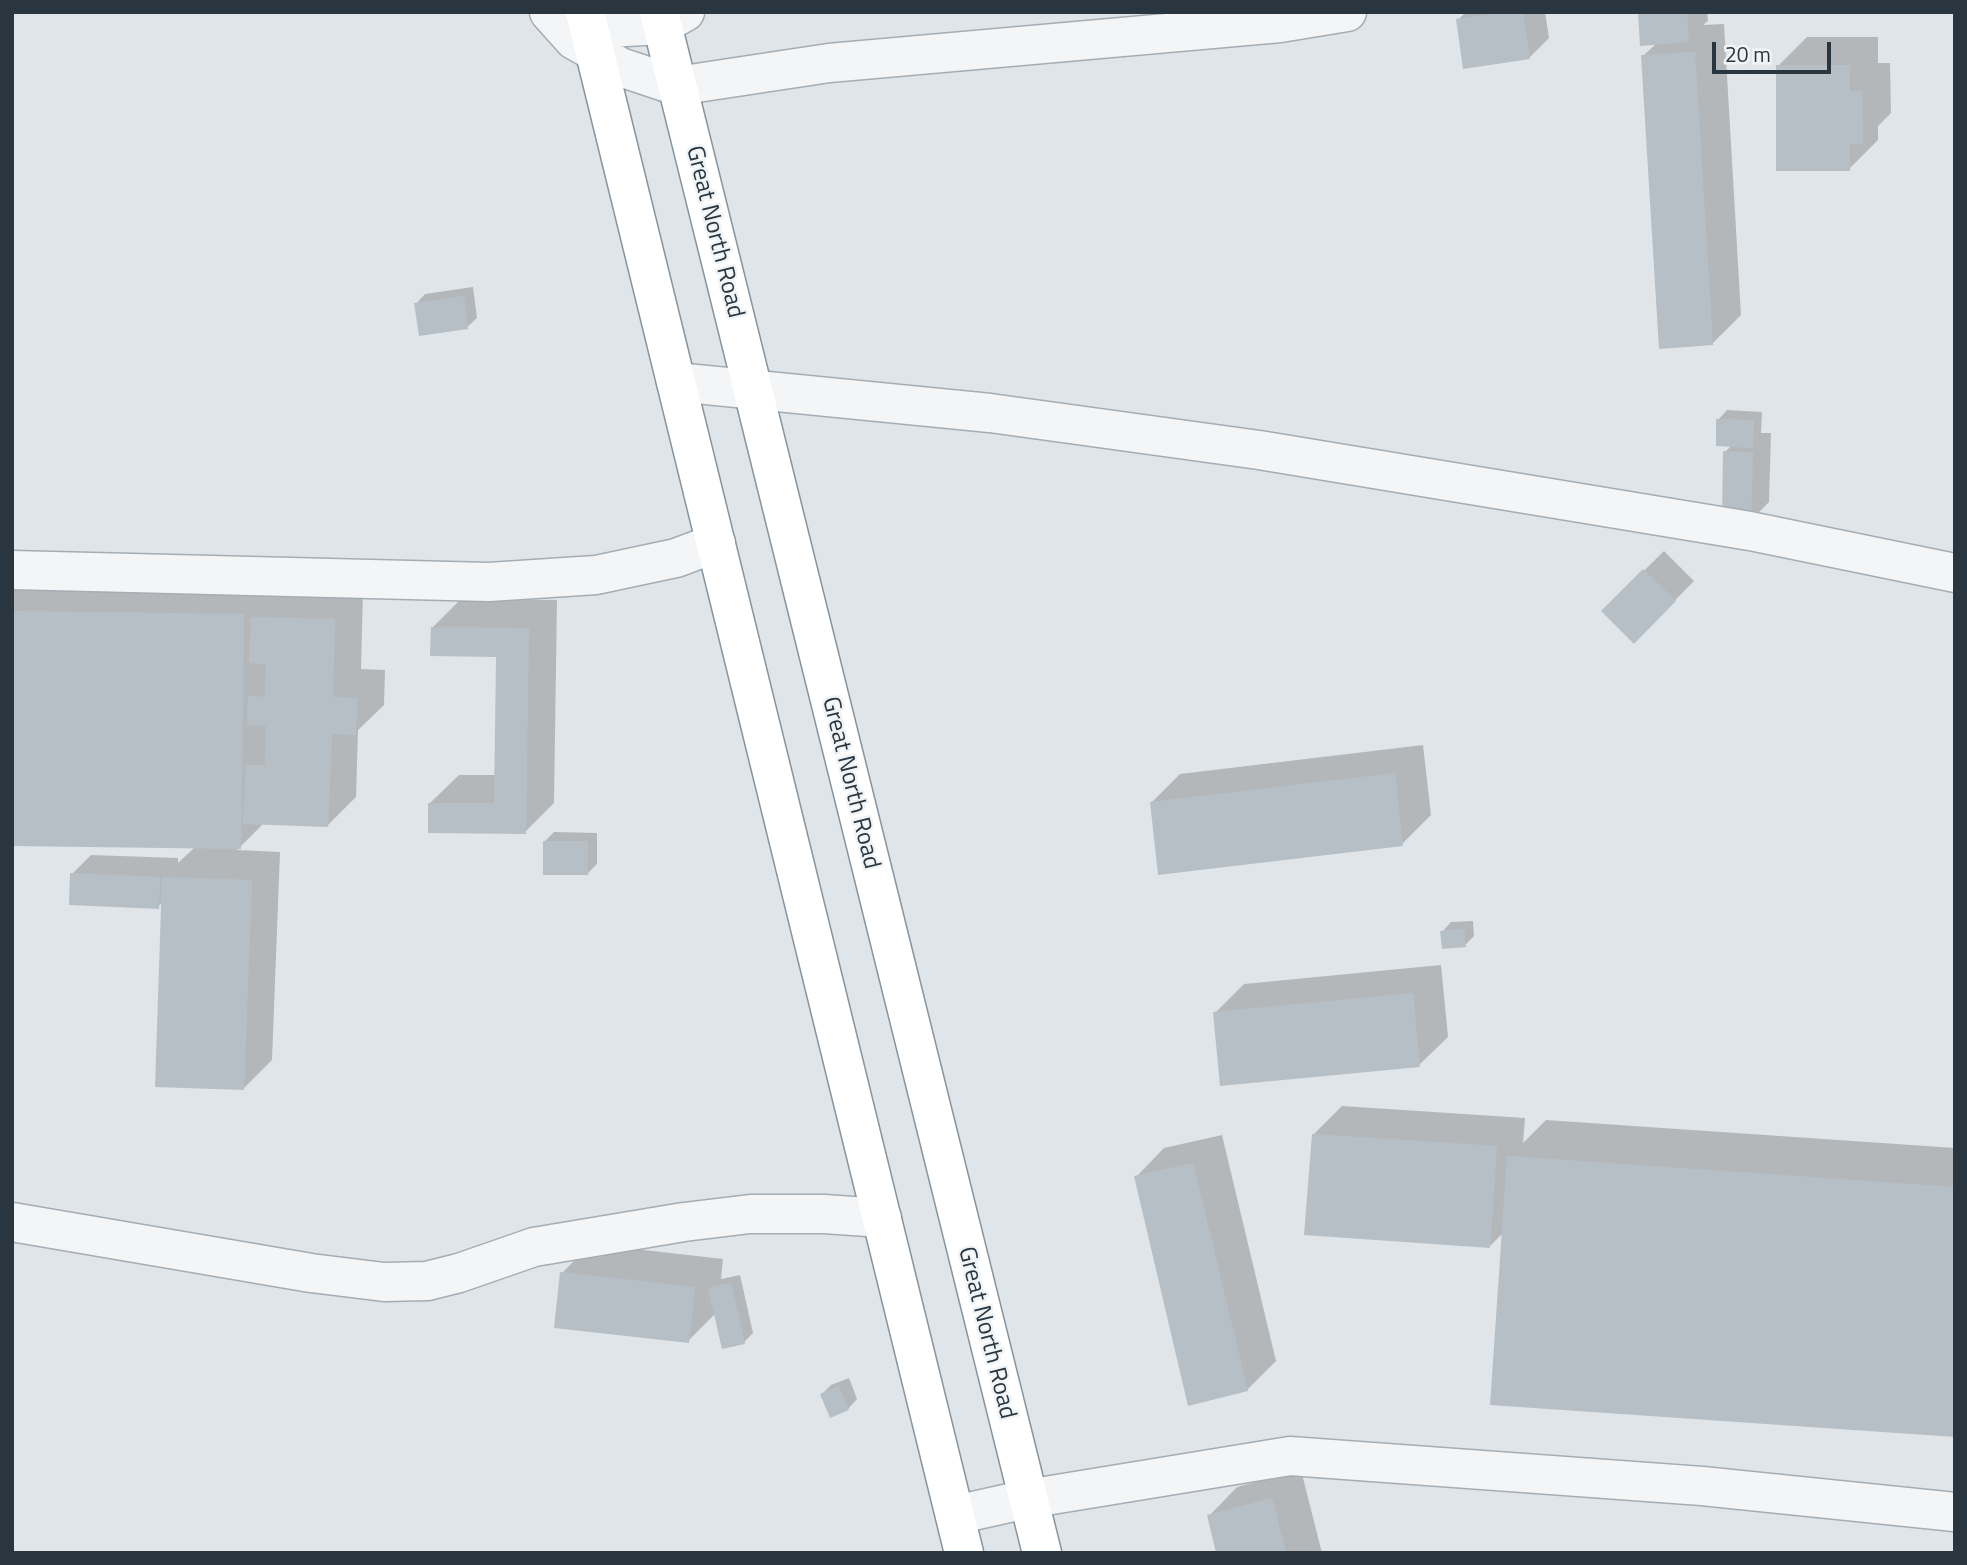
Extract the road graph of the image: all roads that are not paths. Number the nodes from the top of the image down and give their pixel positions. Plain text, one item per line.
1 (549, 12) edge
2 (1347, 12) edge
3 (669, 16) edge
4 (590, 31) edge
5 (677, 86) junction
6 (676, 382) junction
7 (752, 389) junction
8 (716, 543) junction
9 (12, 570) edge
10 (1955, 573) edge
11 (882, 1218) junction
12 (12, 1222) edge
13 (1027, 1499) junction
14 (1955, 1512) edge
15 (955, 1515) junction
16 (964, 1553) edge
17 (1042, 1553) edge

1 - 4 street
2 - 5 street
3 - 4 street
3 - 5 highway, Great North Road
4 - 5 street
4 - 6 highway
5 - 7 highway, Great North Road
6 - 7 street
6 - 8 highway
7 - 10 street
7 - 13 highway, Great North Road
8 - 9 street
8 - 11 highway
11 - 12 street
11 - 15 highway
13 - 14 street
13 - 15 street
13 - 17 highway, Great North Road
15 - 16 highway

